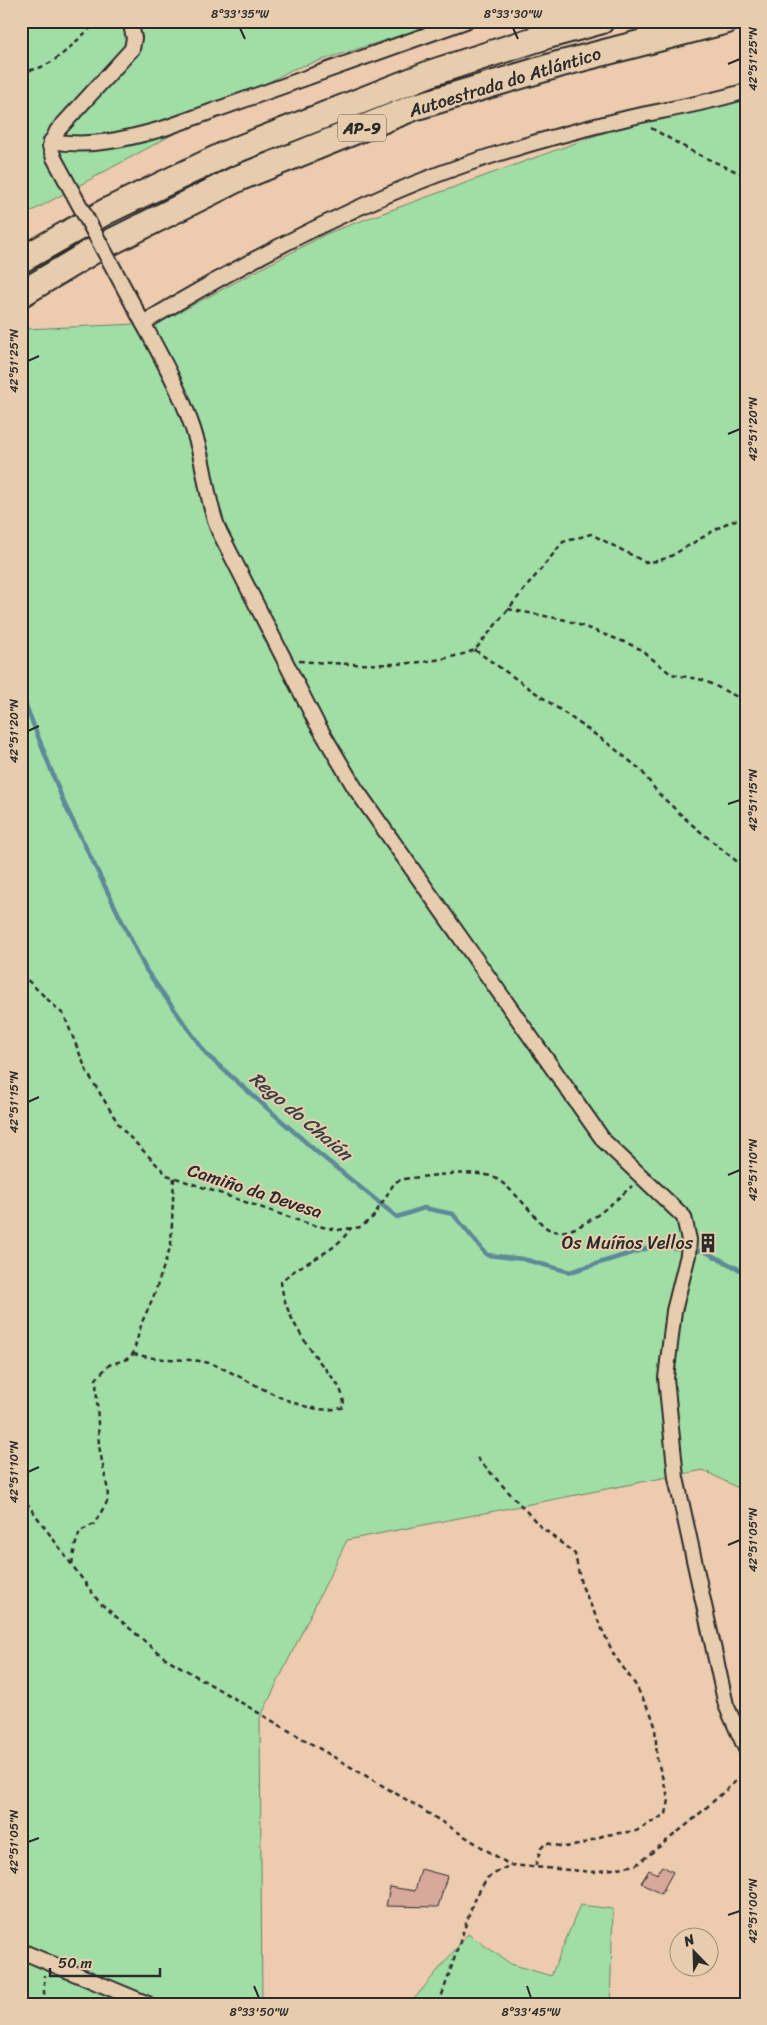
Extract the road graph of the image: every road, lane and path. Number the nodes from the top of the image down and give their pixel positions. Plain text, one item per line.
1 (99, 21) edge
2 (130, 21) edge
3 (466, 21) edge
4 (601, 21) edge
5 (726, 21) edge
6 (21, 71) edge
7 (746, 91) edge
8 (632, 118) junction
9 (51, 141) junction
10 (746, 176) edge
11 (21, 260) edge
12 (21, 294) edge
13 (143, 323) junction
14 (746, 516) edge
15 (508, 609) junction
16 (474, 650) junction
17 (284, 660) junction
18 (746, 701) edge
19 (746, 869) edge
20 (21, 974) edge
21 (174, 1177) junction
22 (643, 1177) junction
23 (351, 1228) junction
24 (133, 1354) junction
25 (477, 1458) dead end
26 (21, 1495) edge
27 (72, 1566) junction
28 (746, 1749) edge
29 (746, 1772) edge
30 (510, 1865) junction
31 (535, 1867) junction
32 (21, 1950) edge
33 (44, 1960) junction
34 (44, 2004) edge
35 (148, 2004) edge
36 (439, 2004) edge

1 - 6 path
2 - 9 street
3 - 9 street
4 - 11 highway, Autoestrada do Atlántico / AP-9
5 - 12 highway, Autoestrada do Atlántico / AP-9
7 - 8 street
8 - 10 path
8 - 13 street
9 - 13 street, bridge
13 - 17 street
14 - 15 path
15 - 16 path
15 - 18 path
16 - 17 path
16 - 19 path
17 - 22 street
20 - 21 path, Camiño da Devesa
21 - 23 path, Camiño da Devesa
21 - 24 path
22 - 23 path, Camiño da Devesa
22 - 28 street
23 - 24 path
24 - 27 path
25 - 31 path
26 - 27 path
27 - 30 path
29 - 31 path
30 - 31 path
30 - 36 path
32 - 33 street
33 - 34 path
33 - 35 street

